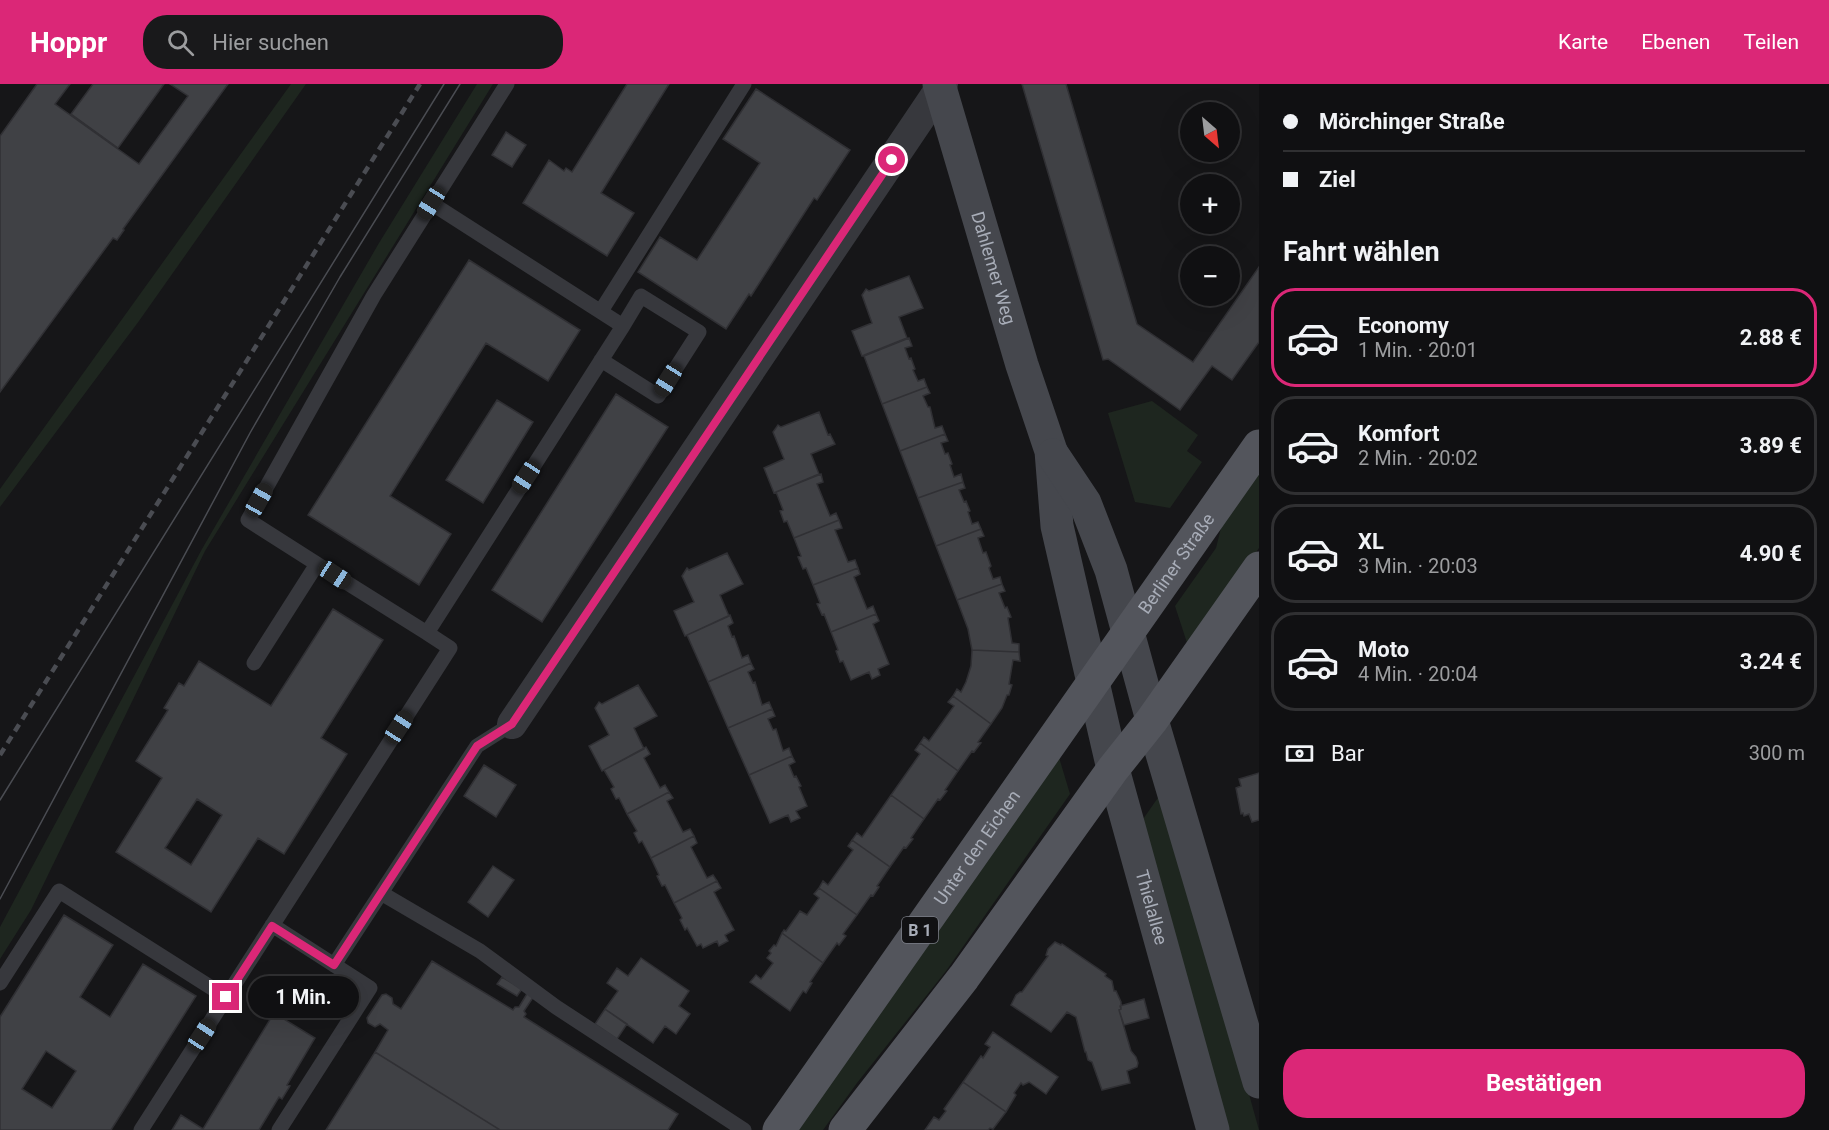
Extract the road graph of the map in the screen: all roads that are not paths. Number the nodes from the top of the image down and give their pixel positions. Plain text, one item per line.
1 (507, 84) edge
2 (744, 84) edge
3 (941, 85) edge
4 (431, 203) junction
5 (601, 311) junction
6 (623, 326) junction
7 (601, 360) junction
8 (1259, 446) edge
9 (1051, 451) junction
10 (317, 564) junction
11 (1259, 568) edge
12 (427, 633) junction
13 (1128, 634) junction
14 (254, 663) dead end
15 (1093, 683) junction
16 (1152, 720) junction
17 (512, 724) joint
18 (1113, 769) junction
19 (381, 893) junction
20 (272, 926) junction
21 (334, 965) junction
22 (0, 983) edge
23 (226, 997) junction
24 (1259, 1082) edge
25 (141, 1130) edge
26 (279, 1130) edge
27 (744, 1130) edge
28 (779, 1130) edge
29 (845, 1130) edge
30 (1213, 1130) edge

1 - 4 lane
2 - 5 lane
3 - 9 main road, Dahlemer Weg
3 - 17 street
4 - 5 lane
4 - 10 lane
5 - 6 lane
6 - 7 lane
6 - 7 lane
7 - 12 lane
8 - 13 main road, Berliner Straße / B 1
9 - 13 main road, Dahlemer Weg
9 - 15 main road, Dahlemer Weg
10 - 12 lane
10 - 14 lane
11 - 16 main road
12 - 20 lane
13 - 15 main road, Berliner Straße / B 1
13 - 16 main road, Dahlemer Weg
15 - 18 main road, Thielallee
15 - 28 main road, Unter den Eichen / B 1
16 - 18 main road
16 - 24 main road
17 - 19 lane
18 - 29 main road
18 - 30 main road, Thielallee
19 - 21 lane
19 - 27 lane
20 - 21 lane
20 - 23 lane
21 - 26 lane
22 - 23 lane
23 - 25 lane

